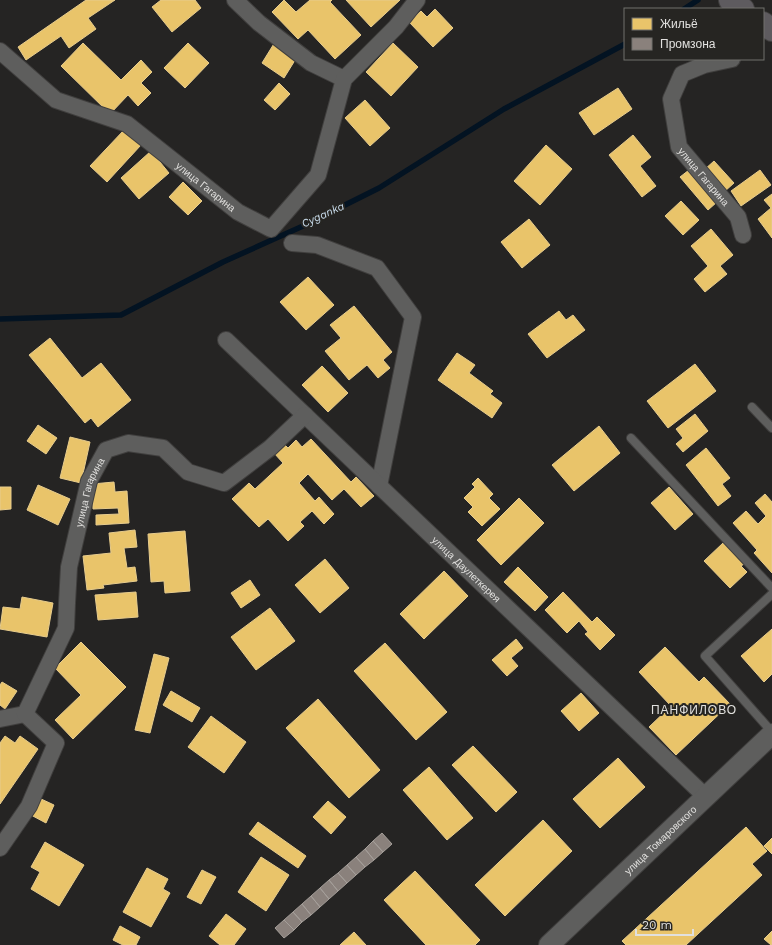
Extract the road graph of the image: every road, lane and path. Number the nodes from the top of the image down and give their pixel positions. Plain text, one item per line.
1 (235, 0) edge
2 (417, 0) edge
3 (730, 0) edge
4 (742, 8) edge
5 (764, 24) edge
6 (772, 30) edge
7 (0, 51) edge
8 (727, 60) edge
9 (344, 79) junction
10 (743, 235) dead end
11 (292, 243) dead end
12 (226, 340) dead end
13 (752, 407) dead end
14 (305, 415) junction
15 (772, 428) edge
16 (631, 438) dead end
17 (379, 486) junction
18 (772, 588) edge
19 (772, 594) edge
20 (25, 714) junction
21 (0, 719) edge
22 (772, 733) edge
23 (706, 797) junction
24 (0, 848) edge
25 (548, 945) edge

1 - 9 street
2 - 9 street, улица Гагарина
3 - 4 main road
5 - 6 main road
7 - 9 street, улица Гагарина
8 - 10 street, улица Гагарина
11 - 17 street
12 - 14 street, улица Даулеткерея
13 - 15 lane
14 - 17 street, улица Даулеткерея
14 - 20 street, улица Гагарина
16 - 18 lane
17 - 23 street, улица Даулеткерея
19 - 22 lane
20 - 21 street
20 - 24 street
22 - 23 street, улица Томаровского
23 - 25 street, улица Томаровского

